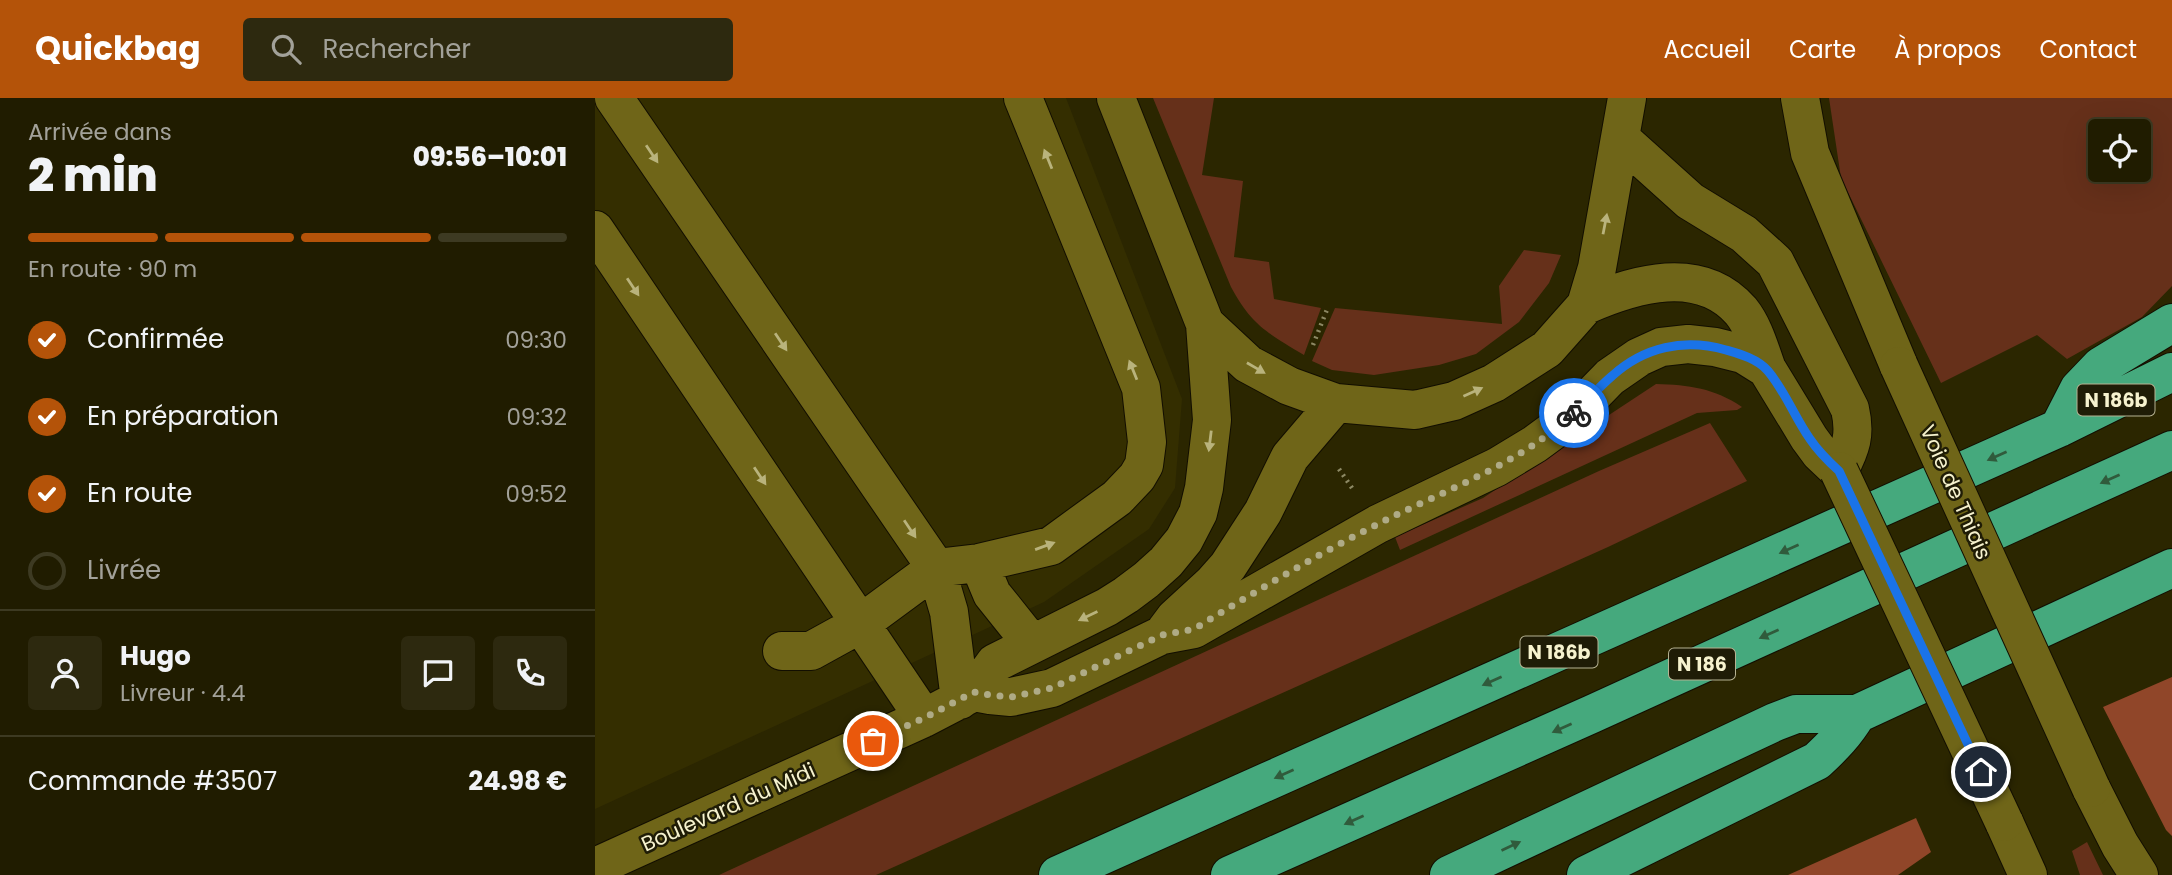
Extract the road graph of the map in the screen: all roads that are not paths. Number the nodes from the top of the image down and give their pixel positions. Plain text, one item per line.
1 (614, 98) edge
2 (1023, 98) edge
3 (1116, 98) edge
4 (1627, 98) edge
5 (1800, 98) edge
6 (1621, 139) junction
7 (595, 230) edge
8 (1586, 305) junction
9 (2172, 323) edge
10 (1205, 324) junction
11 (1767, 369) junction
12 (2172, 372) edge
13 (1336, 403) junction
14 (2059, 428) junction
15 (2172, 450) edge
16 (1839, 471) junction
17 (979, 564) junction
18 (936, 568) junction
19 (2172, 568) edge
20 (860, 624) junction
21 (1162, 635) junction
22 (1032, 644) junction
23 (782, 651) dead end
24 (967, 696) junction
25 (1857, 714) junction
26 (924, 718) junction
27 (2004, 822) junction
28 (595, 867) edge
29 (1058, 875) edge
30 (1230, 875) edge
31 (1449, 875) edge
32 (1586, 875) edge
33 (2013, 875) edge
34 (2028, 875) edge
35 (2139, 875) edge

1 -> 18 street
17 -> 2 street
3 - 10 street
4 - 6 street
5 - 35 street, Voie de Thiais, bridge
8 -> 6 street
6 - 16 street
7 -> 20 street
8 - 11 street
13 -> 8 street
9 - 14 highway
10 -> 13 street
10 -> 22 street
11 - 16 street
11 - 21 street
12 - 14 highway, N 186b
13 - 21 street
14 -> 29 highway, N 186b
15 -> 30 highway, N 186
16 - 27 street, bridge
17 - 18 street
17 - 22 street
18 - 20 street
18 - 24 street
19 - 25 highway
20 - 23 street
20 - 26 street
21 - 24 street
22 - 24 street
24 - 26 street, Boulevard du Midi
31 -> 25 highway
25 - 32 highway
26 - 28 street, Boulevard du Midi
27 - 33 street
27 - 34 street

